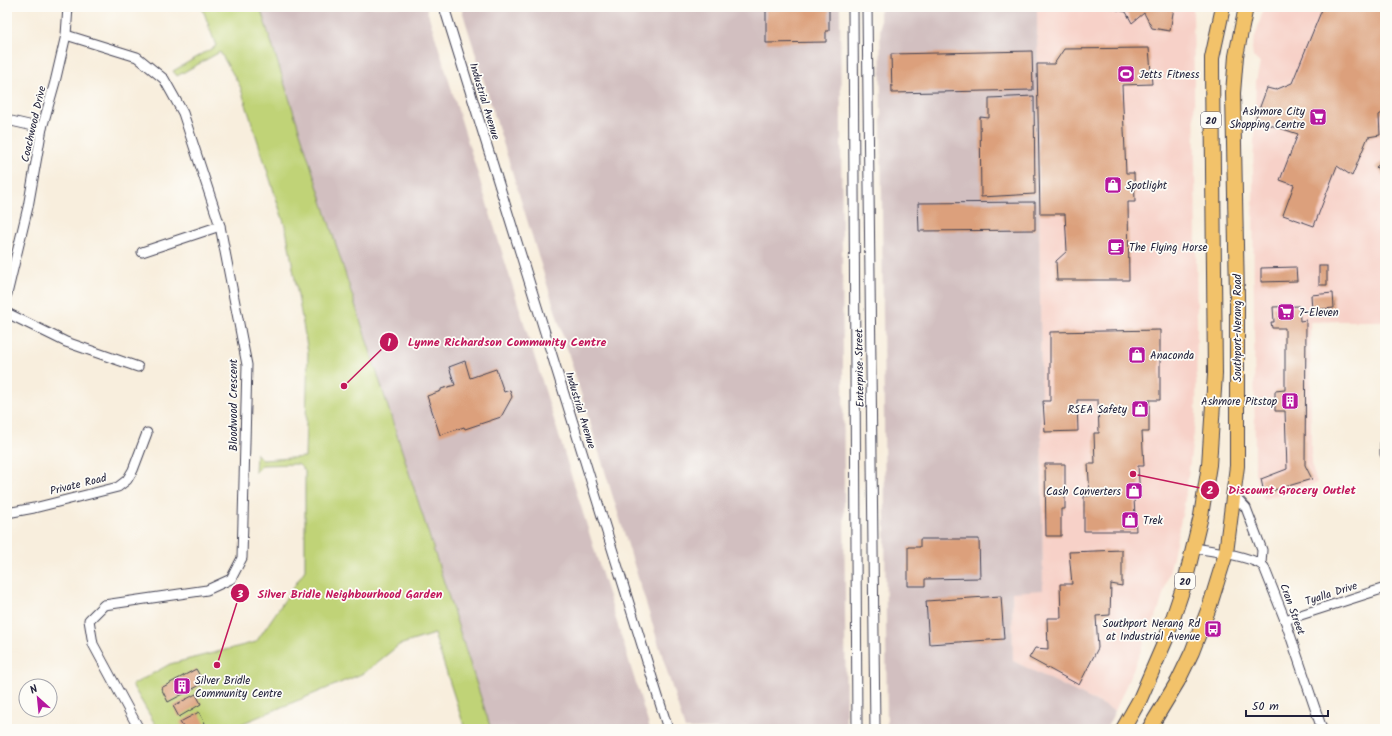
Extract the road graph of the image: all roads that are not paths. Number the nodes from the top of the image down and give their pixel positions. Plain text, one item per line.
1 (68, 7) edge
2 (444, 7) edge
3 (853, 7) edge
4 (867, 7) edge
5 (1223, 7) edge
6 (1246, 7) edge
7 (66, 35) junction
8 (1212, 58) junction
9 (1236, 60) junction
10 (7, 120) edge
11 (42, 128) junction
12 (220, 226) junction
13 (142, 252) dead end
14 (7, 294) edge
15 (7, 313) edge
16 (138, 367) dead end
17 (147, 433) dead end
18 (1385, 443) edge
19 (1385, 454) edge
20 (1233, 494) junction
21 (7, 513) edge
22 (1194, 548) junction
23 (1226, 553) junction
24 (1261, 564) junction
25 (1385, 588) edge
26 (1285, 620) junction
27 (138, 729) edge
28 (668, 729) edge
29 (858, 729) edge
30 (875, 729) edge
31 (1124, 729) edge
32 (1149, 729) edge
33 (1322, 729) edge

1 - 7 street, Coachwood Drive
2 - 28 street, Industrial Avenue
3 - 29 street, Enterprise Street
4 - 30 street, Enterprise Street
5 - 8 main road, Southport-Nerang Road / 20
6 - 9 main road, Southport-Nerang Road / 20
7 - 11 street, Coachwood Drive
7 - 12 street, Bloodwood Crescent
8 - 9 main road
8 - 22 main road, Southport-Nerang Road / 20
9 - 20 main road, Southport-Nerang Road / 20
10 - 11 street
11 - 14 street, Coachwood Drive
12 - 13 street
12 - 27 street, Bloodwood Crescent
15 - 16 street
17 - 21 street, Private Road
18 - 19 street
20 - 23 main road, Southport-Nerang Road / 20
20 - 24 street
22 - 23 street
22 - 31 main road, Southport-Nerang Road / 20
23 - 24 street
23 - 32 main road, Southport-Nerang Road / 20
24 - 26 street, Cran Street
25 - 26 street, Tyalla Drive
26 - 33 street, Cran Street

